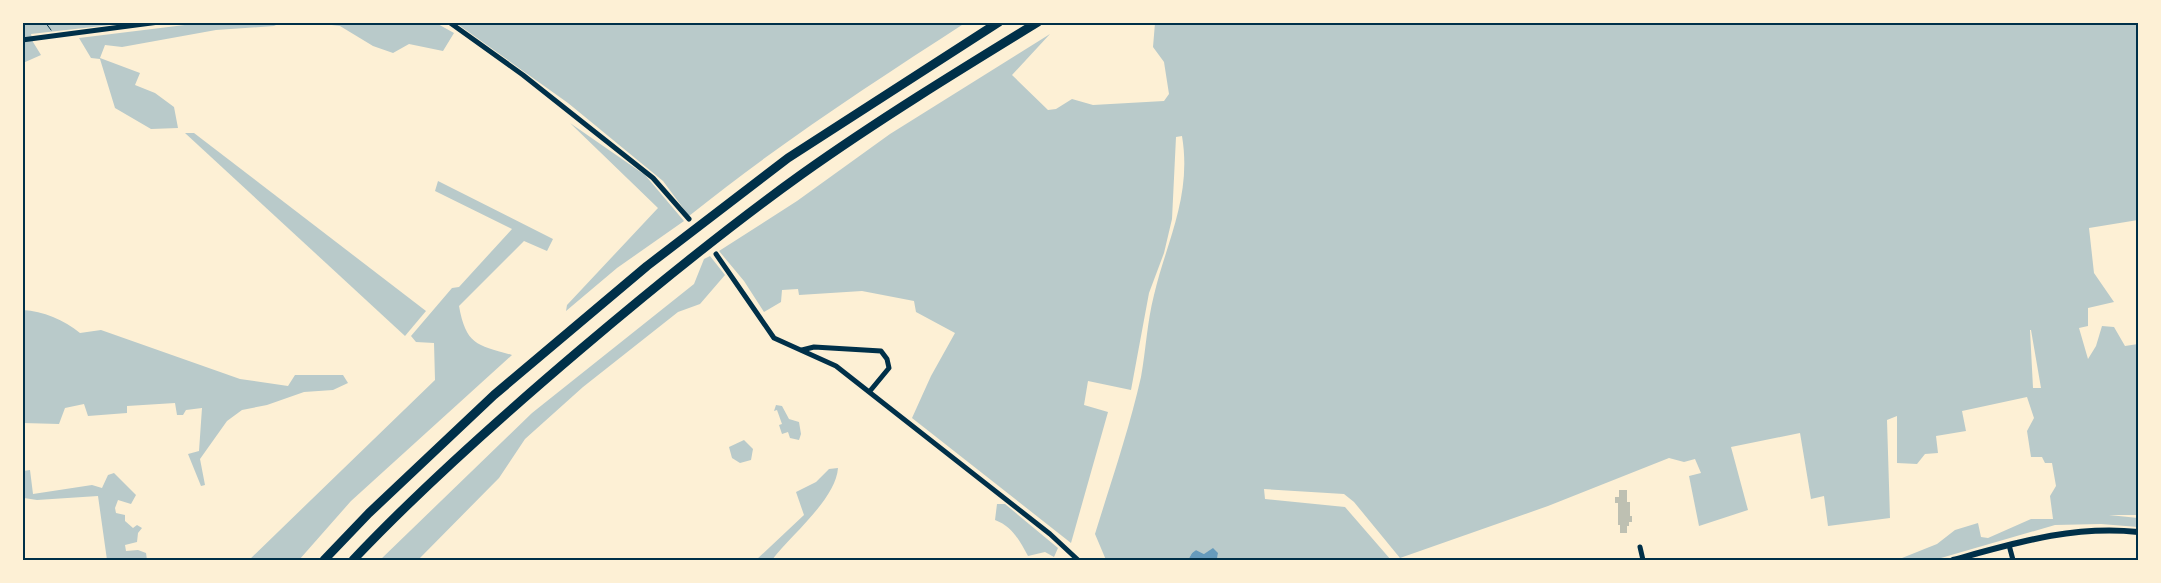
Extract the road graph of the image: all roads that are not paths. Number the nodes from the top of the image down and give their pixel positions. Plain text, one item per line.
1 (159, 22) edge
2 (449, 22) edge
3 (999, 22) edge
4 (1038, 22) edge
5 (22, 40) edge
6 (689, 218) dead end
7 (716, 254) dead end
8 (801, 350) junction
9 (870, 391) junction
10 (2138, 532) edge
11 (2009, 545) junction
12 (1640, 547) dead end
13 (324, 560) edge
14 (353, 560) edge
15 (1078, 560) edge
16 (1643, 560) edge
17 (1953, 560) edge
18 (2013, 560) edge

1 - 5 street
2 - 6 street
3 - 13 highway
4 - 14 highway
7 - 8 street
8 - 9 street
8 - 9 street
9 - 15 street
10 - 11 street
11 - 17 street
11 - 18 street
12 - 16 street

